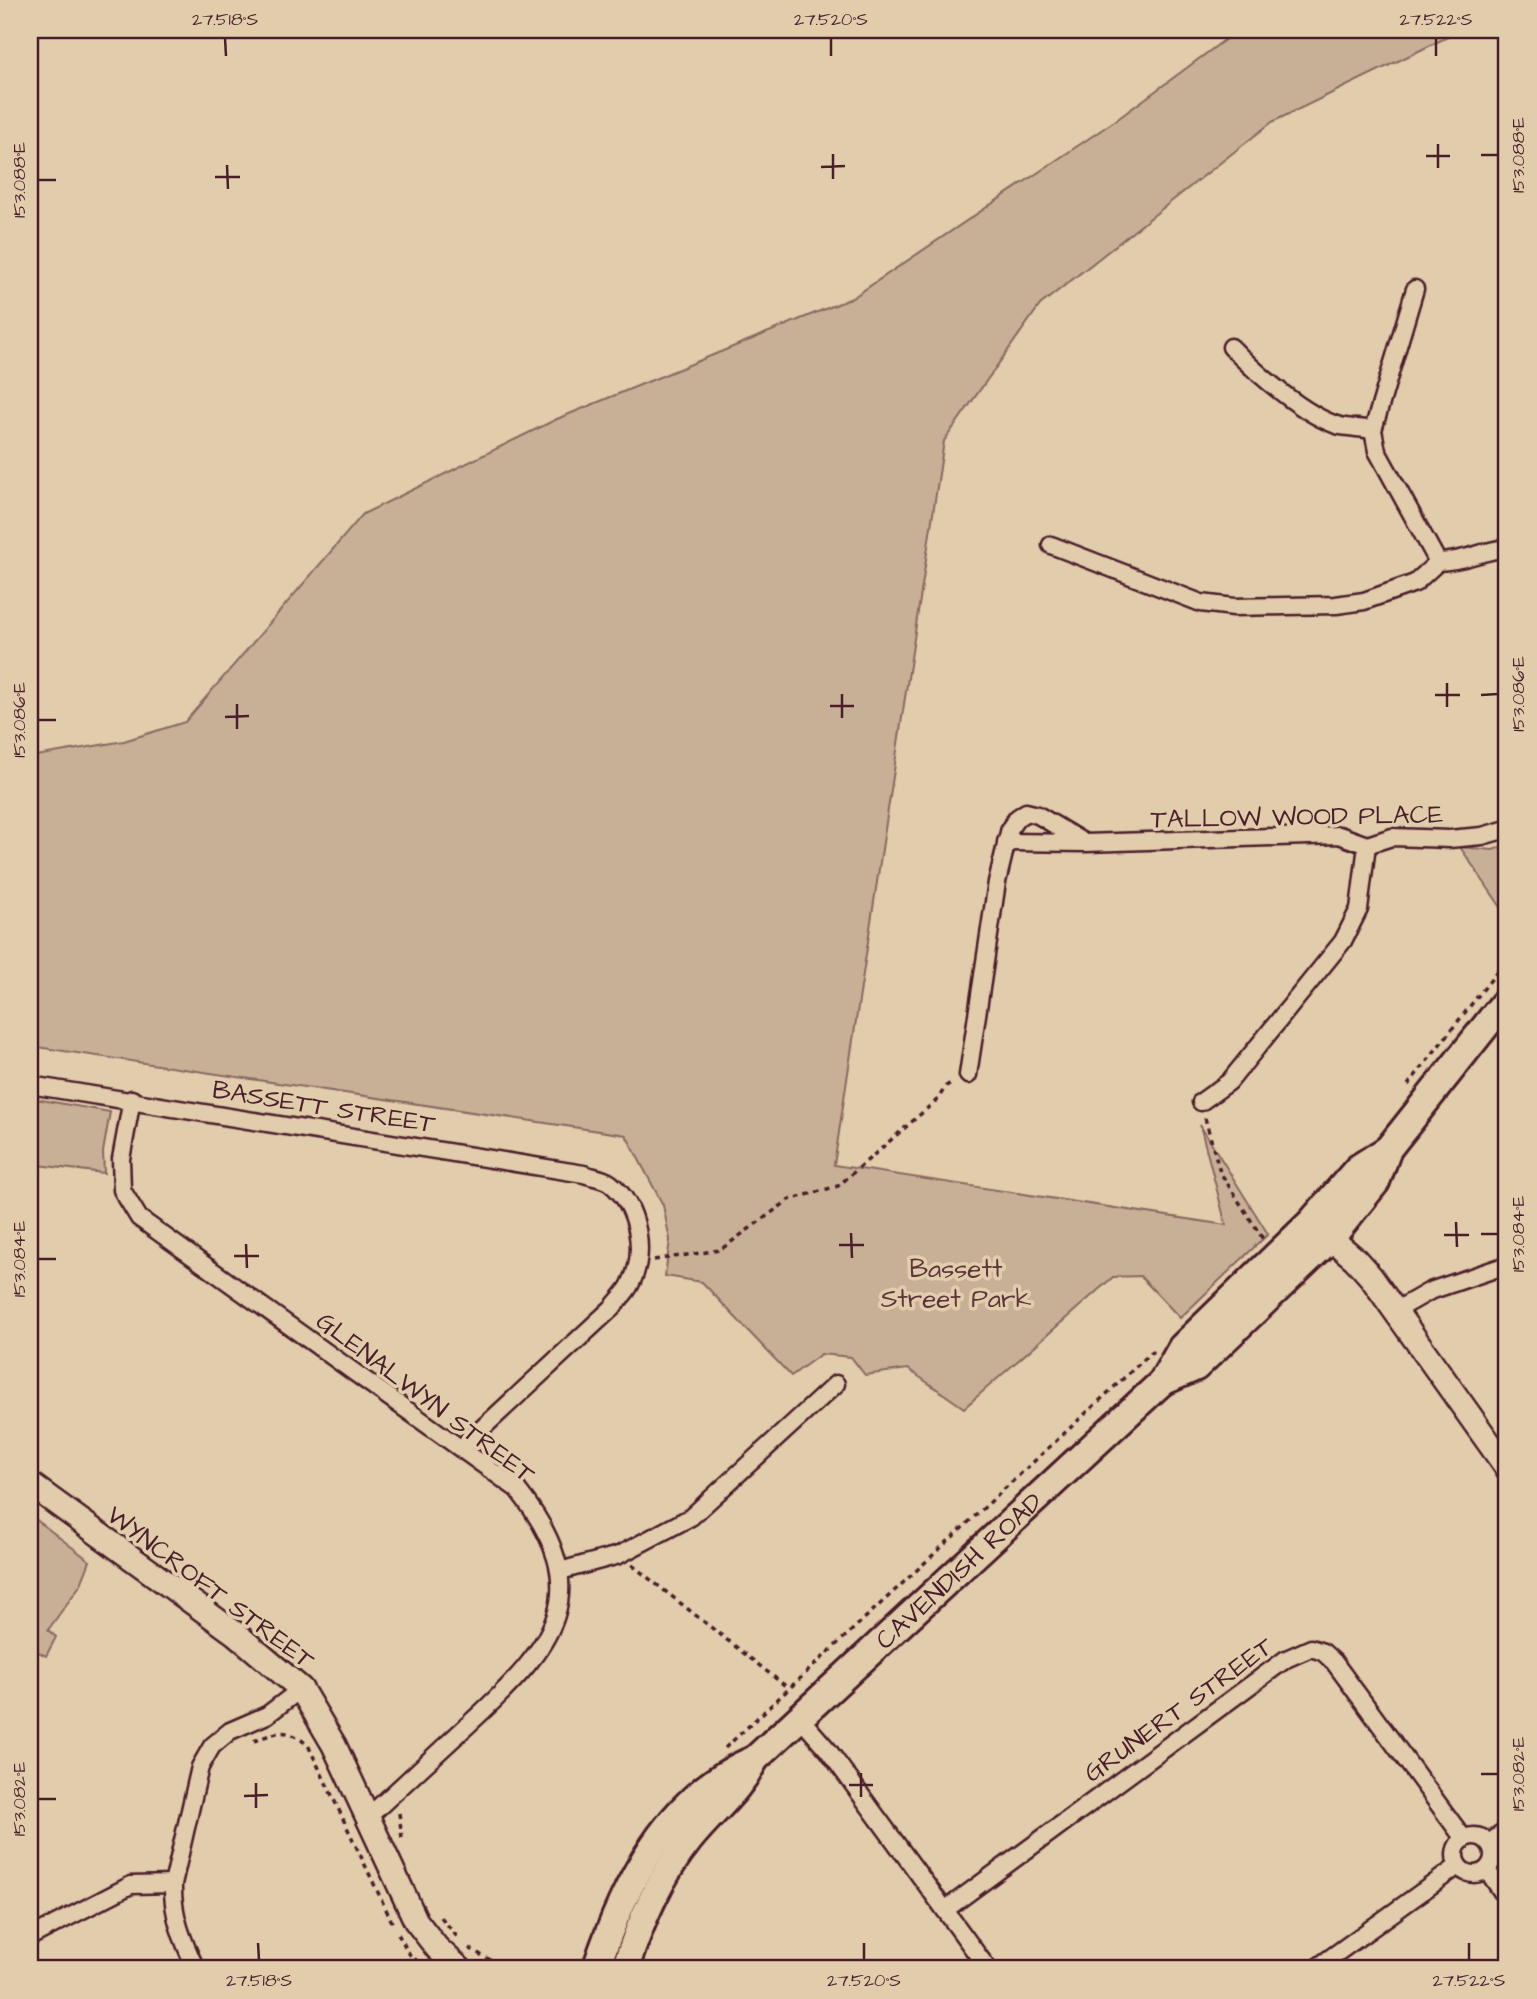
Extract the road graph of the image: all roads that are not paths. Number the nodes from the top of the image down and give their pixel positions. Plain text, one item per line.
1 (1415, 289) dead end
2 (1231, 347) dead end
3 (1373, 430) junction
4 (1051, 545) dead end
5 (1507, 548) edge
6 (1438, 562) junction
7 (1507, 829) edge
8 (1006, 842) junction
9 (1085, 844) junction
10 (1367, 845) junction
11 (1507, 999) edge
12 (968, 1075) road end
13 (30, 1085) edge
14 (132, 1100) junction
15 (1201, 1102) road end
16 (1321, 1230) junction
17 (1507, 1265) edge
18 (1395, 1311) junction
19 (836, 1384) dead end
20 (462, 1447) junction
21 (1507, 1468) edge
22 (30, 1484) edge
23 (560, 1572) junction
24 (301, 1689) junction
25 (800, 1718) junction
26 (755, 1759) junction
27 (368, 1817) junction
28 (1507, 1830) edge
29 (1464, 1839) junction
30 (1489, 1843) junction
31 (1458, 1866) junction
32 (1486, 1870) junction
33 (173, 1884) junction
34 (1507, 1899) edge
35 (945, 1910) junction
36 (30, 1937) edge
37 (196, 1969) edge
38 (460, 1969) edge
39 (596, 1969) edge
40 (625, 1969) edge
41 (988, 1969) edge
42 (1315, 1969) edge

1 - 3 street
2 - 3 street
3 - 6 street
4 - 6 street
5 - 6 street
7 - 10 street, TALLOW WOOD PLACE
8 - 9 street, TALLOW WOOD PLACE
8 - 9 street
8 - 12 street
9 - 10 street, TALLOW WOOD PLACE
10 - 15 street
11 - 16 main road, CAVENDISH ROAD
13 - 14 street, BASSETT STREET
14 - 20 street, GLENALWYN STREET
14 - 20 street, BASSETT STREET
16 - 18 street
16 - 25 main road, CAVENDISH ROAD
17 - 18 street
18 - 21 street
19 - 23 street
20 - 23 street, GLENALWYN STREET
22 - 24 street, WYNCROFT STREET
23 - 27 street, GLENALWYN STREET
24 - 27 street, WYNCROFT STREET
24 - 33 street
25 - 26 main road, CAVENDISH ROAD
25 - 35 street
26 - 39 main road, CAVENDISH ROAD
26 - 40 main road, CAVENDISH ROAD
27 - 38 street, WYNCROFT STREET
28 - 30 street
29 - 30 street
29 - 31 street
29 - 35 street, GRUNERT STREET
30 - 32 street
31 - 32 street
31 - 42 street
32 - 34 street
33 - 36 street
33 - 37 street
35 - 41 street

